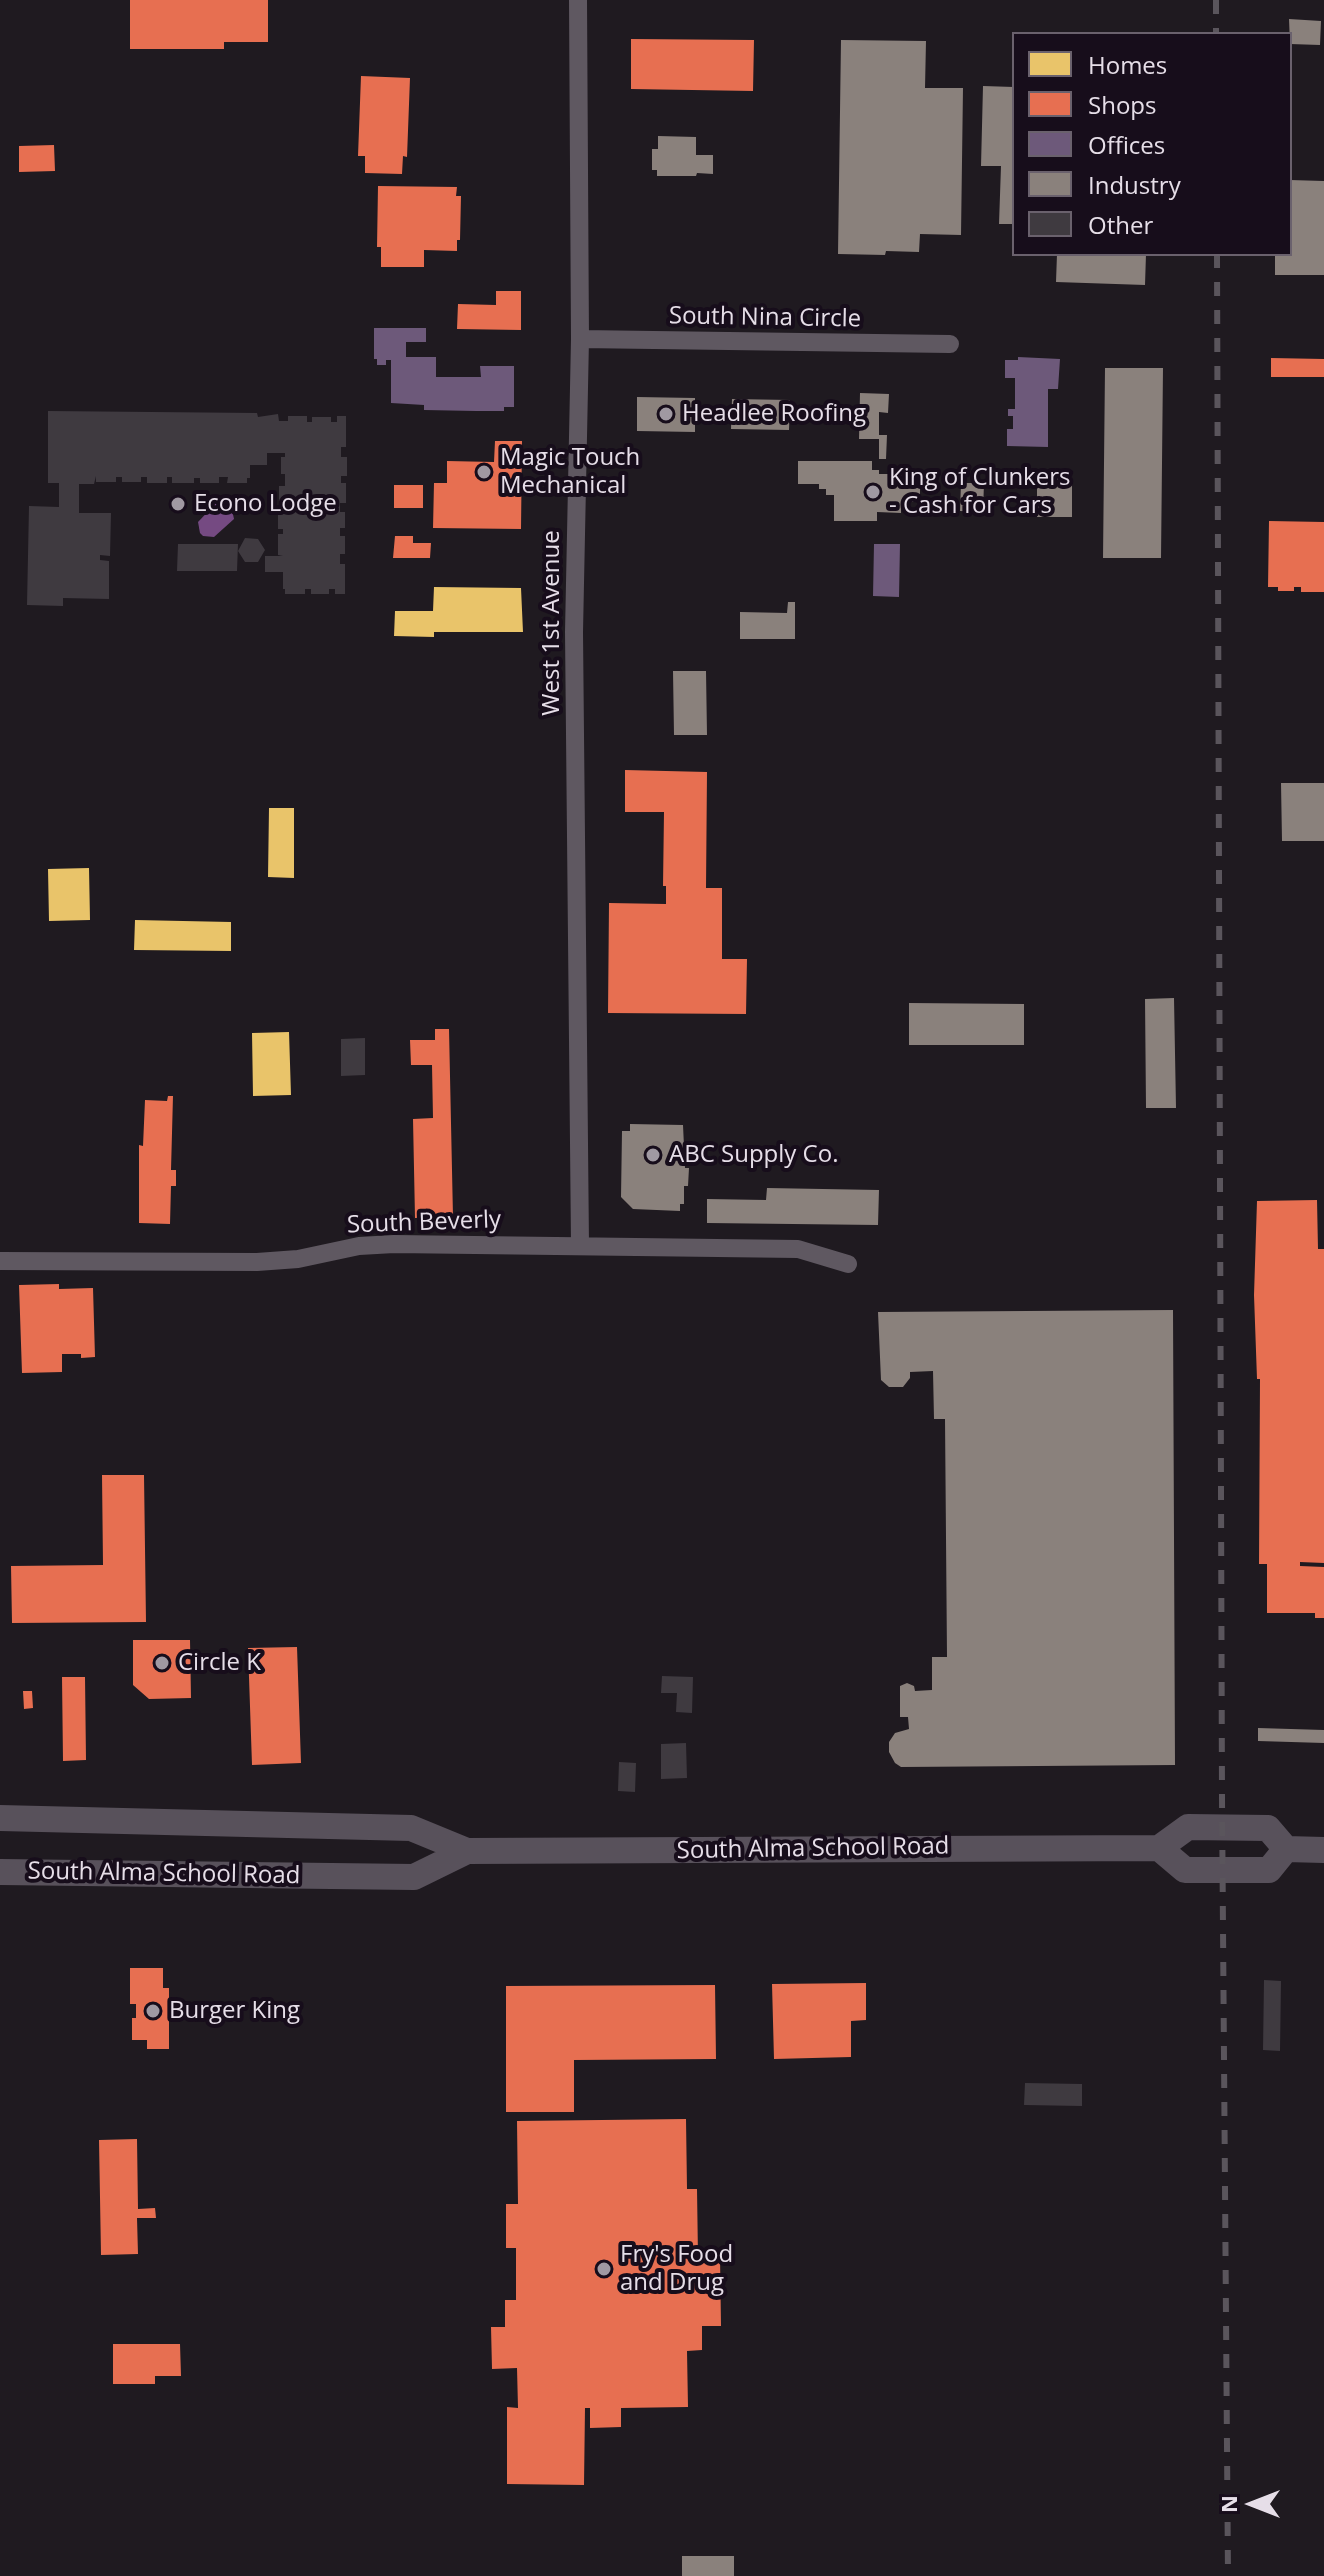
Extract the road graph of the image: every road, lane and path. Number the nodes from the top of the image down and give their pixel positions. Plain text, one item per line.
1 (578, 0) edge
2 (580, 339) junction
3 (950, 344) dead end
4 (580, 1245) junction
5 (0, 1261) edge
6 (848, 1264) dead end
7 (0, 1818) edge
8 (1159, 1848) junction
9 (1286, 1849) junction
10 (1324, 1850) edge
11 (467, 1851) junction
12 (0, 1872) edge

1 - 2 street, West 1st Avenue
2 - 3 street, South Nina Circle
2 - 4 street, West 1st Avenue
4 - 5 street, South Beverly
4 - 6 street, South Beverly
7 - 11 main road, South Alma School Road
8 - 9 main road
8 - 9 main road
8 - 11 main road, South Alma School Road
9 - 10 main road
11 - 12 main road, South Alma School Road

